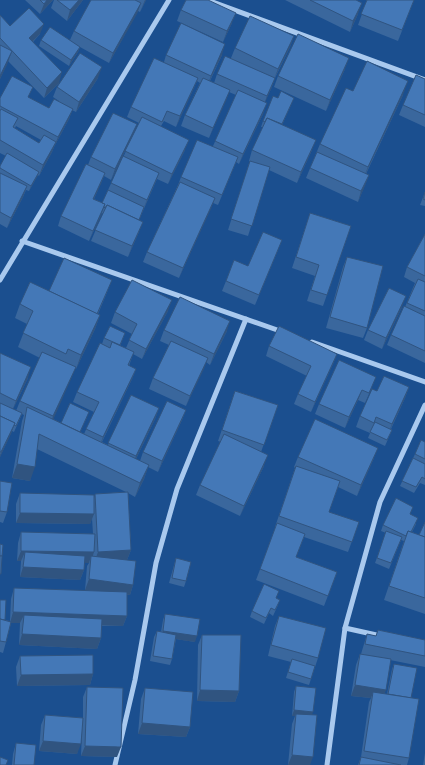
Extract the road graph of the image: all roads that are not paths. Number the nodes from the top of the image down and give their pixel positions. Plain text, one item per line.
1 (169, 0) edge
2 (207, 0) edge
3 (425, 80) edge
4 (22, 241) junction
5 (0, 280) edge
6 (246, 319) junction
7 (293, 336) edge
8 (303, 339) edge
9 (425, 382) edge
10 (425, 404) edge
11 (345, 628) junction
12 (390, 638) edge
13 (115, 765) edge
14 (327, 765) edge

1 - 4 street
2 - 3 street
4 - 5 street
4 - 6 street
6 - 7 street
6 - 13 street
8 - 9 street
10 - 11 street
11 - 12 street
11 - 14 street

